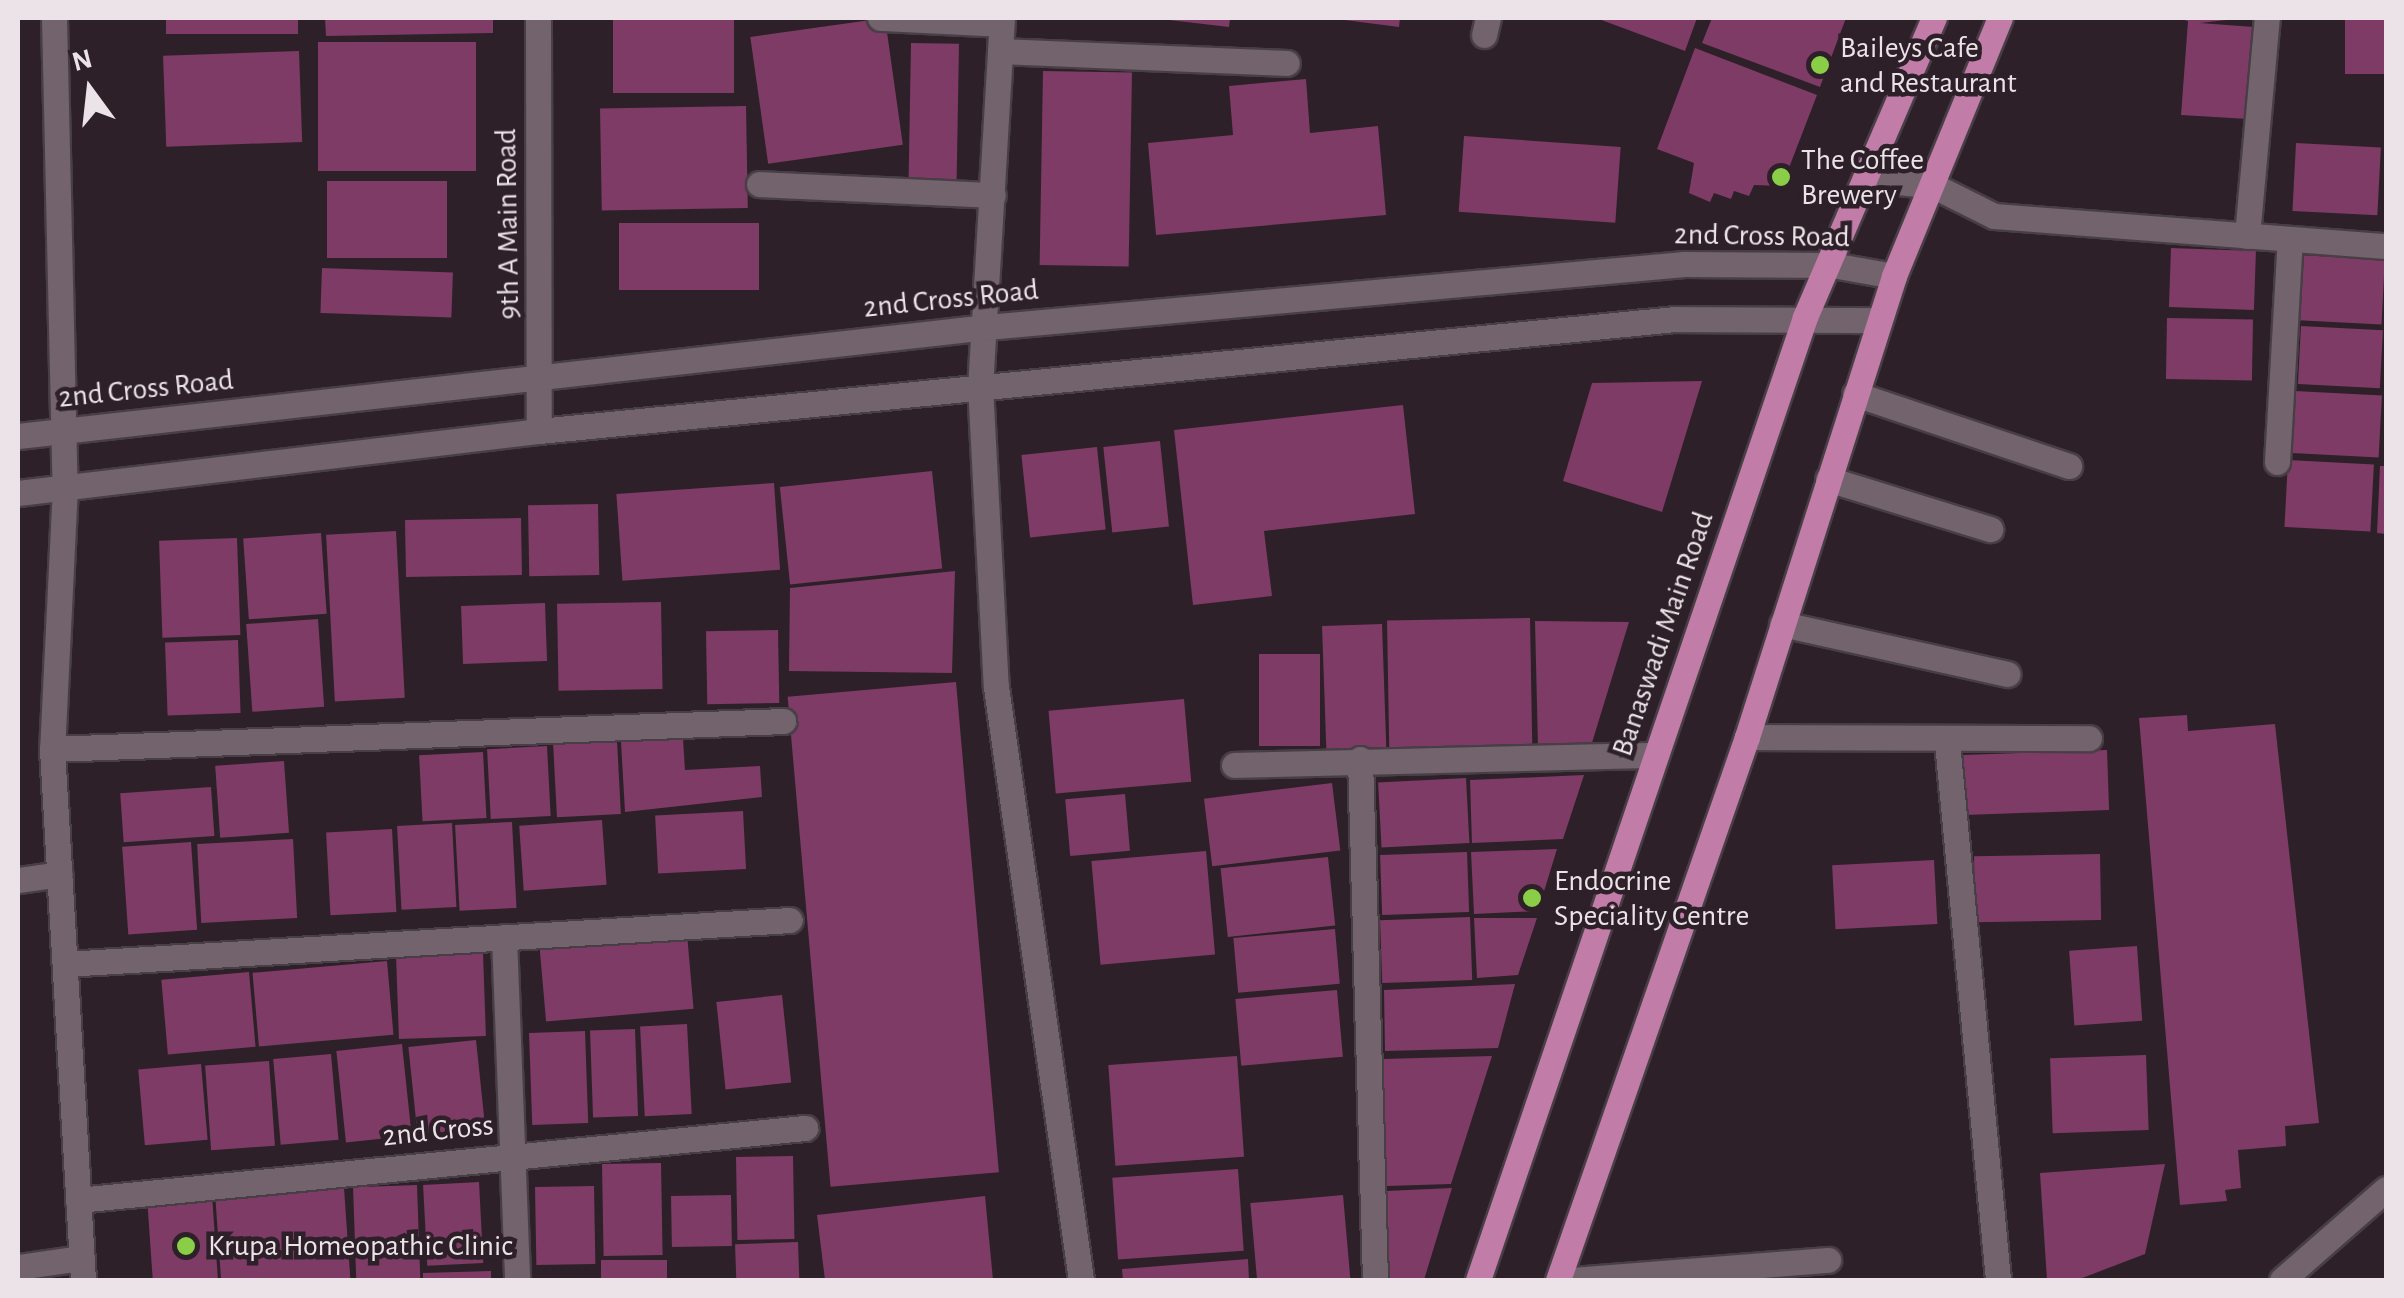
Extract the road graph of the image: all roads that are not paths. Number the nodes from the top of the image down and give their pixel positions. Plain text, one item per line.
1 (54, 18) edge
2 (538, 18) edge
3 (880, 18) edge
4 (1934, 18) edge
5 (2000, 18) edge
6 (2268, 18) edge
7 (1002, 21) edge
8 (1000, 51) junction
9 (1287, 62) dead end
10 (1870, 179) junction
11 (759, 184) dead end
12 (1934, 186) junction
13 (993, 194) junction
14 (2248, 236) junction
15 (2290, 238) junction
16 (2386, 246) edge
17 (1832, 265) junction
18 (1894, 276) junction
19 (1805, 317) junction
20 (1878, 320) junction
21 (987, 326) junction
22 (542, 378) junction
23 (980, 385) junction
24 (1854, 394) junction
25 (63, 430) junction
26 (539, 430) junction
27 (18, 436) edge
28 (2277, 462) dead end
29 (2069, 466) dead end
30 (1828, 479) junction
31 (65, 486) junction
32 (18, 492) edge
33 (1990, 529) dead end
34 (1782, 624) junction
35 (2008, 674) dead end
36 (783, 721) dead end
37 (1747, 737) junction
38 (2089, 738) dead end
39 (1947, 742) junction
40 (52, 749) junction
41 (1656, 754) junction
42 (1360, 758) junction
43 (1234, 765) dead end
44 (60, 874) junction
45 (18, 880) edge
46 (790, 920) dead end
47 (504, 937) junction
48 (65, 964) junction
49 (805, 1128) dead end
50 (512, 1156) junction
51 (2386, 1189) edge
52 (78, 1200) junction
53 (1828, 1260) dead end
54 (18, 1267) edge
55 (82, 1269) edge
56 (517, 1280) edge
57 (1081, 1280) edge
58 (1374, 1280) edge
59 (1478, 1280) edge
60 (1558, 1280) edge
61 (1572, 1280) edge
62 (1998, 1280) edge
63 (2282, 1280) edge

1 - 25 street
2 - 22 street, 9th A Main Road
3 - 7 street
4 - 10 main road, Banaswadi Main Road
5 - 12 main road
6 - 14 street
7 - 8 street
8 - 9 street
8 - 13 street
10 - 12 street
10 - 17 main road, Banaswadi Main Road
11 - 13 street
12 - 14 street
12 - 18 main road
13 - 21 street
14 - 15 street
15 - 16 street
15 - 28 street
17 - 18 street, 2nd Cross Road
17 - 19 main road, Banaswadi Main Road
17 - 21 street, 2nd Cross Road
18 - 20 main road
19 - 20 street
19 - 23 street
19 - 41 main road, Banaswadi Main Road
20 - 24 main road
21 - 22 street, 2nd Cross Road
21 - 23 street
22 - 25 street, 2nd Cross Road
22 - 26 street, 9th A Main Road
23 - 26 street
23 - 57 street
24 - 29 street
24 - 30 main road
25 - 27 street, 2nd Cross Road
25 - 31 street
26 - 31 street
30 - 33 street
30 - 34 main road
31 - 32 street
31 - 40 street
34 - 35 street
34 - 37 main road
36 - 40 street
37 - 39 street
37 - 60 main road
38 - 39 street
39 - 62 street
40 - 44 street
41 - 42 street
41 - 59 main road, Banaswadi Main Road
42 - 43 street
42 - 58 street
44 - 45 street
44 - 48 street
46 - 47 street
47 - 48 street
47 - 50 street
48 - 52 street
49 - 50 street, 2nd Cross
50 - 52 street, 2nd Cross
50 - 56 street
51 - 63 street
52 - 55 street
53 - 61 street
54 - 55 street

